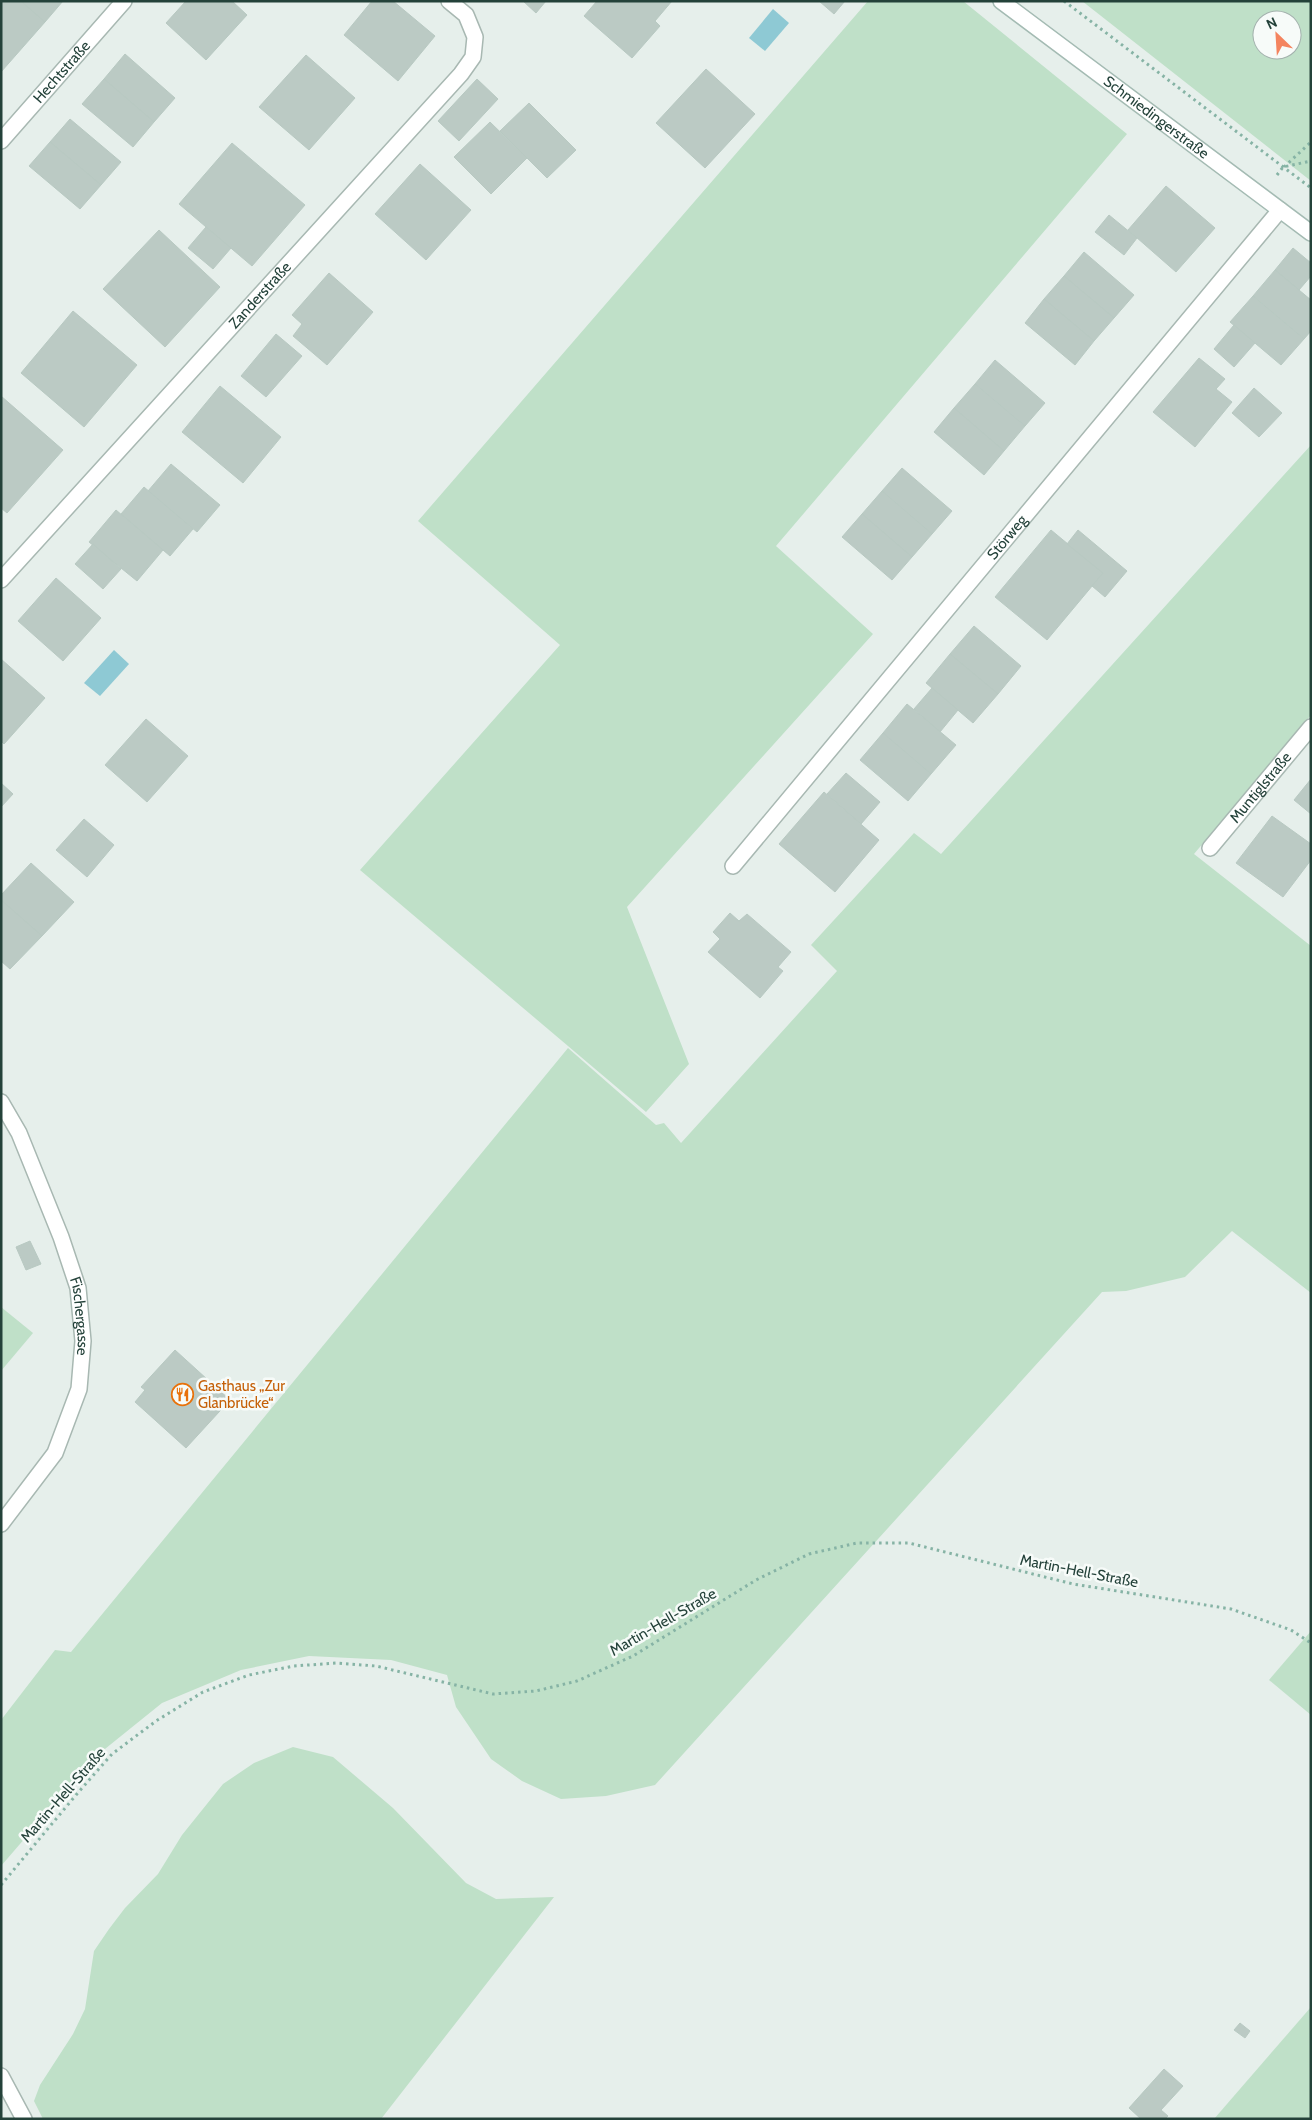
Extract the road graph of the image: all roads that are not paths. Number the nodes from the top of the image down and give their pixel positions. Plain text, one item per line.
1 (124, 1) edge
2 (449, 1) edge
3 (1002, 1) edge
4 (1, 142) edge
5 (1280, 210) junction
6 (1311, 233) edge
7 (1, 580) edge
8 (1311, 727) edge
9 (1210, 848) dead end
10 (733, 866) dead end
11 (1, 1102) edge
12 (1, 1524) edge
13 (1, 2076) edge
14 (24, 2119) edge

1 - 4 street, Hechtstraße
2 - 7 street, Zanderstraße
3 - 5 street, Schmiedingerstraße
5 - 6 street, Schmiedingerstraße
5 - 10 street, Störweg
8 - 9 street, Muntiglstraße
11 - 12 street, Fischergasse
13 - 14 street

